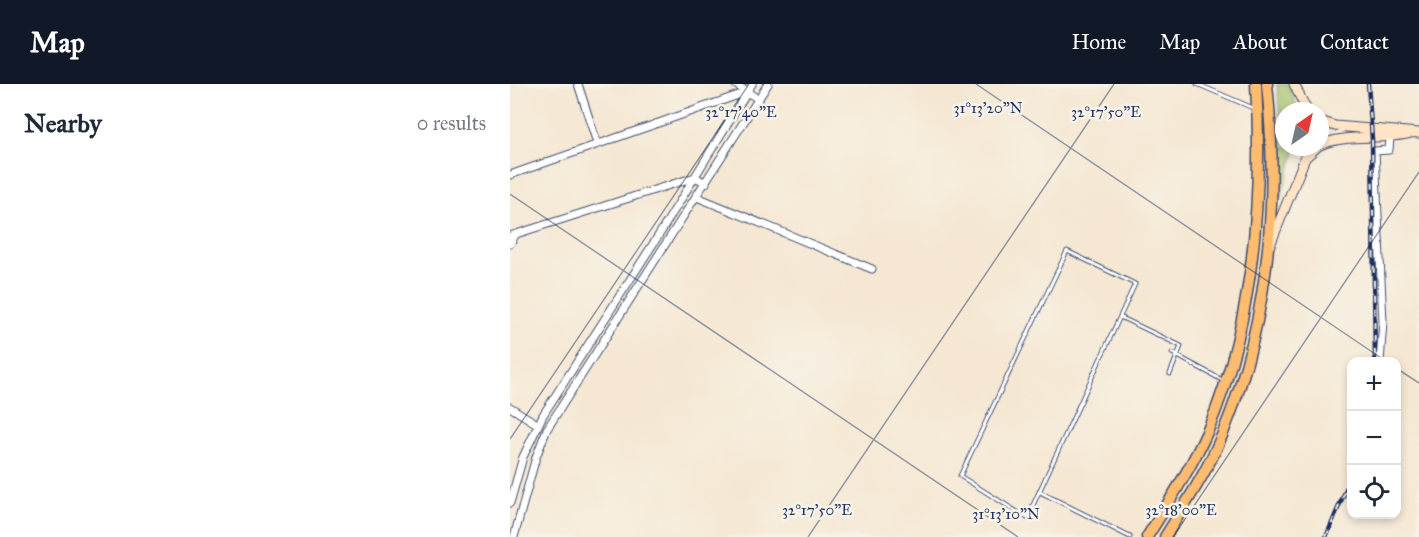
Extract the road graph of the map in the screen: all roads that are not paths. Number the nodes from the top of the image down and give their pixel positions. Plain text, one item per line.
1 (578, 84) edge
2 (735, 84) edge
3 (752, 84) edge
4 (768, 84) edge
5 (1197, 84) edge
6 (1256, 84) edge
7 (1267, 84) edge
8 (1294, 84) edge
9 (747, 92) junction
10 (758, 99) junction
11 (1302, 102) edge
12 (1257, 110) junction
13 (1329, 124) edge
14 (1416, 133) edge
15 (1390, 138) junction
16 (1329, 142) edge
17 (597, 143) junction
18 (1305, 158) edge
19 (510, 174) edge
20 (695, 177) junction
21 (706, 183) junction
22 (697, 197) junction
23 (513, 235) edge
24 (510, 244) edge
25 (1269, 247) junction
26 (872, 269) dead end
27 (1120, 317) junction
28 (1172, 354) dead end
29 (1178, 356) junction
30 (1380, 357) edge
31 (1170, 374) dead end
32 (1225, 382) junction
33 (510, 406) edge
34 (537, 424) junction
35 (1040, 492) junction
36 (510, 503) edge
37 (1150, 533) edge
38 (514, 537) edge
39 (1130, 537) edge
40 (1163, 537) edge

1 - 17 street
2 - 9 street
3 - 9 street
4 - 10 street
5 - 12 lane
6 - 12 highway
7 - 25 highway
8 - 11 main road
9 - 10 street
9 - 17 street
9 - 20 street
10 - 21 street
12 - 32 highway
13 - 14 main road
14 - 15 main road
15 - 16 main road
15 - 30 street
17 - 19 street
18 - 25 main road
20 - 21 street
20 - 23 street
20 - 34 street
21 - 22 street
22 - 26 street
22 - 38 street
23 - 24 street
25 - 40 highway
27 - 29 lane
27 - 35 lane
27 - 35 lane
28 - 29 lane
29 - 31 lane
29 - 32 lane
32 - 37 highway
33 - 34 street
34 - 36 street
35 - 39 lane
37 - 40 highway

